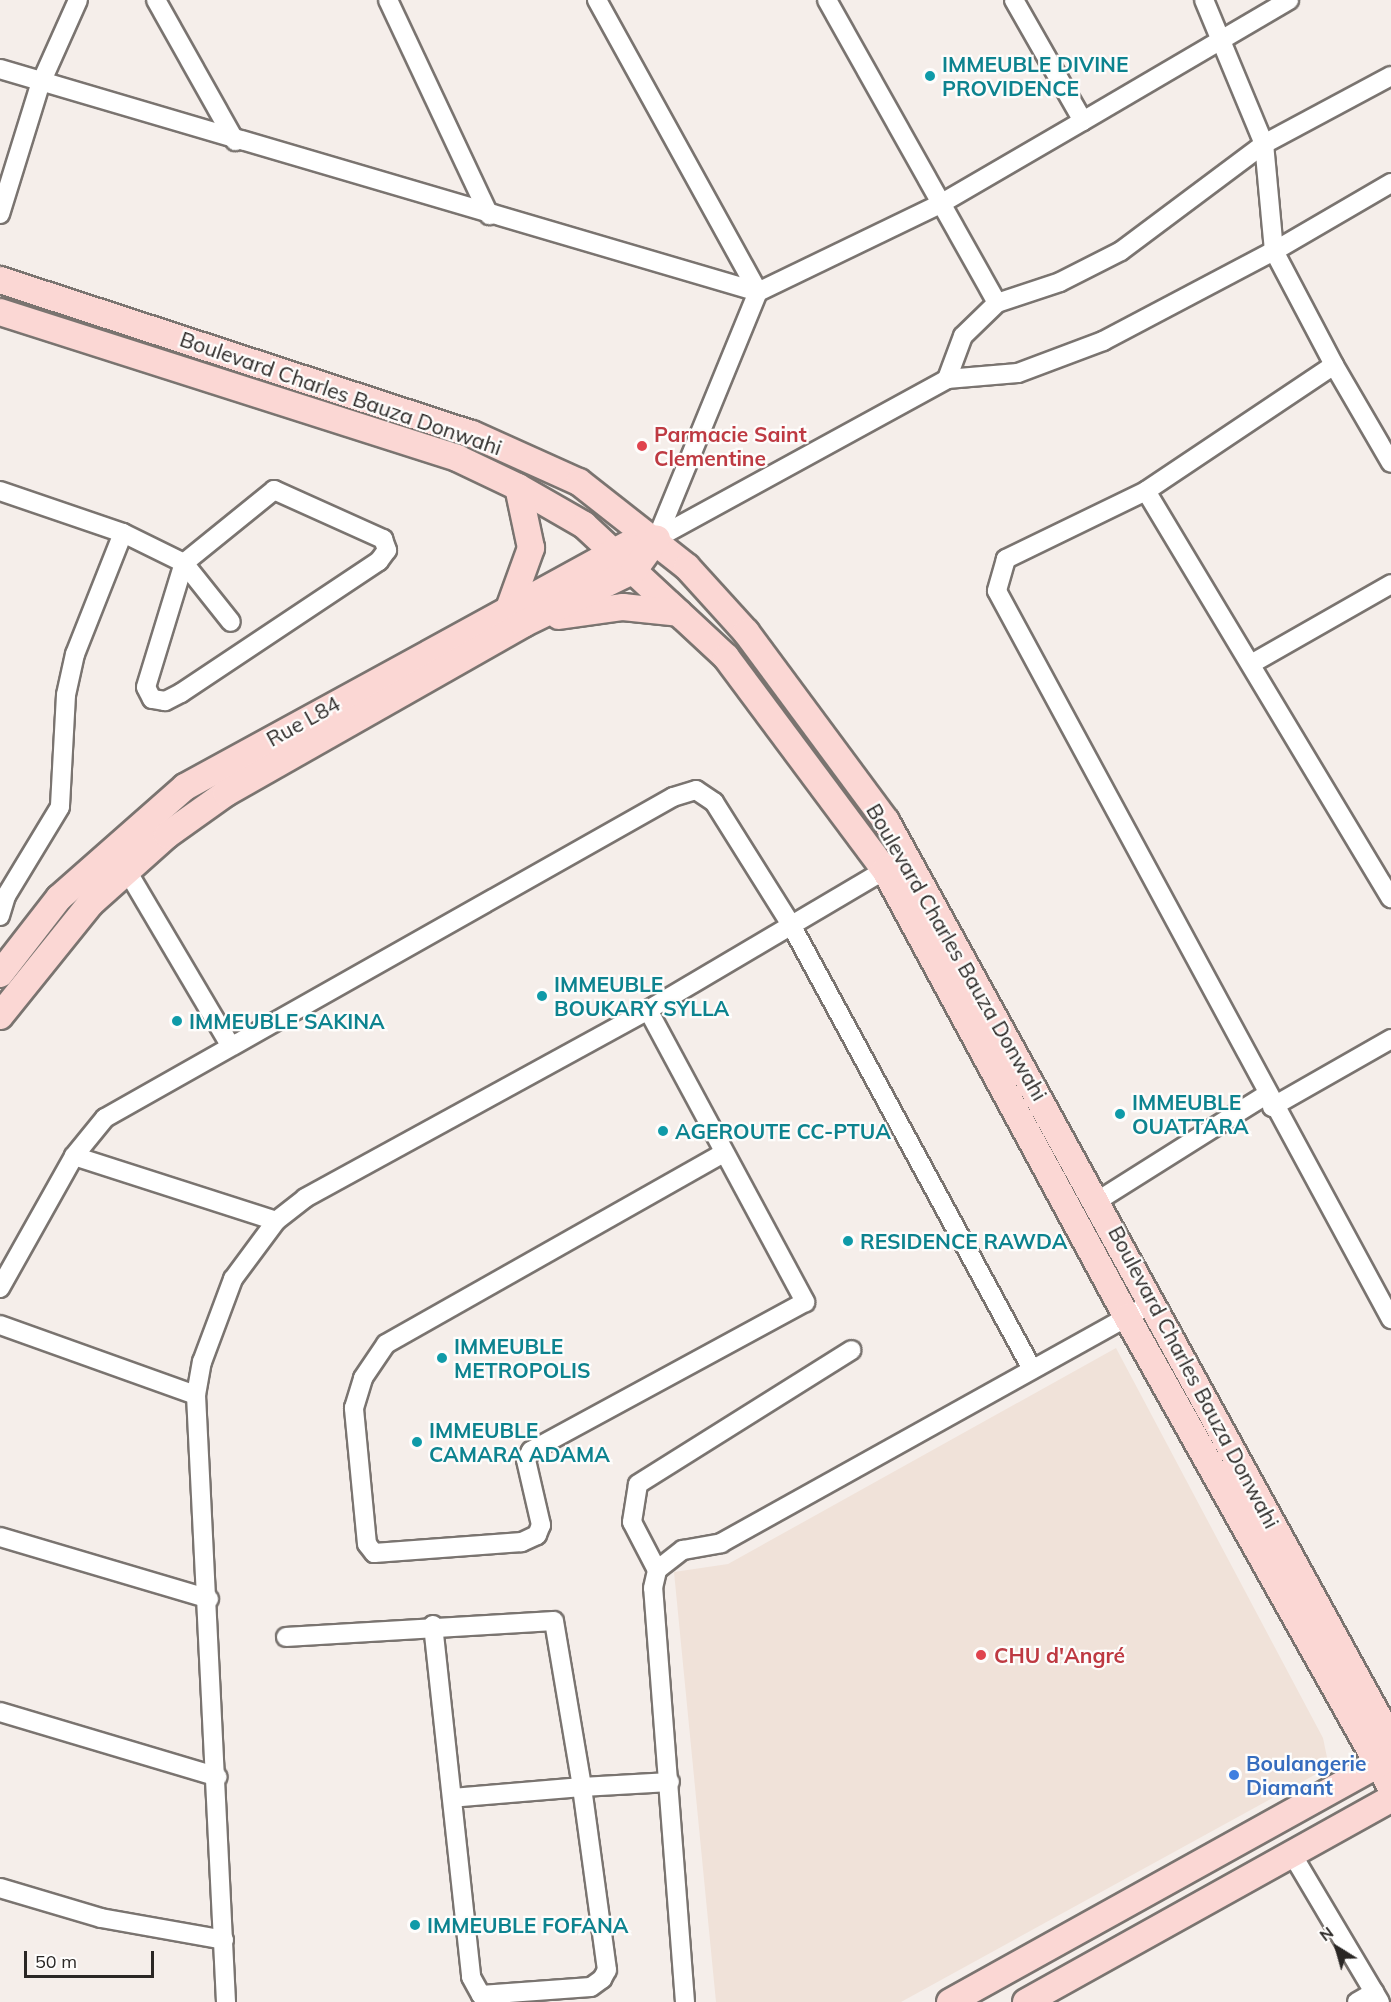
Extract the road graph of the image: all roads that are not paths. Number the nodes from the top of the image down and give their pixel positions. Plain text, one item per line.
1 (78, 0) edge
2 (156, 0) edge
3 (388, 0) edge
4 (597, 0) edge
5 (827, 0) edge
6 (1014, 0) edge
7 (1204, 0) edge
8 (1289, 0) edge
9 (1222, 42) junction
10 (0, 69) edge
11 (1391, 76) edge
12 (40, 85) junction
13 (1083, 122) junction
14 (235, 141) junction
15 (1264, 144) junction
16 (1391, 183) edge
17 (942, 202) junction
18 (0, 214) edge
19 (489, 215) junction
20 (1274, 251) junction
21 (0, 280) edge
22 (758, 292) junction
23 (997, 303) junction
24 (0, 312) edge
25 (1334, 365) junction
26 (947, 379) junction
27 (1391, 463) edge
28 (518, 487) junction
29 (0, 491) edge
30 (1146, 491) junction
31 (123, 533) junction
32 (657, 538) junction
33 (613, 549) junction
34 (184, 563) junction
35 (634, 570) junction
36 (1391, 584) edge
37 (679, 613) junction
38 (517, 615) junction
39 (231, 622) dead end
40 (1251, 664) junction
41 (126, 869) junction
42 (885, 870) junction
43 (1391, 897) edge
44 (0, 916) edge
45 (790, 923) junction
46 (4, 960) edge
47 (648, 1010) junction
48 (0, 1016) edge
49 (1391, 1039) edge
50 (230, 1045) junction
51 (1269, 1101) junction
52 (723, 1153) junction
53 (74, 1156) junction
54 (1099, 1200) junction
55 (276, 1221) junction
56 (0, 1288) edge
57 (1153, 1303) junction
58 (1127, 1317) junction
59 (1391, 1319) edge
60 (0, 1325) edge
61 (852, 1350) dead end
62 (1032, 1369) junction
63 (196, 1395) junction
64 (0, 1537) edge
65 (657, 1570) junction
66 (209, 1599) junction
67 (433, 1625) junction
68 (286, 1637) dead end
69 (0, 1712) edge
70 (1391, 1740) edge
71 (1385, 1761) edge
72 (218, 1777) junction
73 (670, 1782) junction
74 (582, 1787) junction
75 (1391, 1787) edge
76 (452, 1798) junction
77 (1391, 1799) edge
78 (1292, 1854) junction
79 (0, 1888) edge
80 (224, 1940) junction
81 (983, 1994) edge
82 (1377, 1997) edge
83 (226, 2002) edge
84 (685, 2002) edge
85 (950, 2002) edge
86 (1026, 2002) edge
87 (1357, 2002) edge

1 - 12 street
2 - 14 street
3 - 19 street
4 - 22 street
5 - 17 street
6 - 13 street
7 - 9 street
8 - 9 street
9 - 13 street
9 - 15 street
10 - 12 street
11 - 15 street
12 - 14 street
12 - 18 street
13 - 17 street
14 - 19 street
15 - 20 street
15 - 23 street
16 - 20 street
17 - 22 street
17 - 23 street
19 - 22 street
20 - 25 street
20 - 26 street
21 - 32 main road, Boulevard Charles Bauza Donwahi
22 - 32 street
23 - 26 street
24 - 28 main road, Boulevard Charles Bauza Donwahi
25 - 27 street
25 - 30 street
26 - 32 street
28 - 33 main road, Boulevard Charles Bauza Donwahi
28 - 38 main road
29 - 31 street
30 - 40 street
30 - 51 street
31 - 34 street
31 - 44 street
32 - 33 main road, Rue L84
32 - 35 main road
32 - 54 main road, Boulevard Charles Bauza Donwahi
33 - 35 main road, Boulevard Charles Bauza Donwahi
33 - 38 main road, Rue L84
34 - 34 street
34 - 39 street
35 - 37 main road, Boulevard Charles Bauza Donwahi
35 - 38 main road
36 - 40 street
37 - 38 main road
37 - 42 main road, Boulevard Charles Bauza Donwahi
38 - 41 main road
38 - 46 main road, Rue L84
40 - 43 street
41 - 48 main road
41 - 50 street
42 - 45 street
42 - 58 main road, Boulevard Charles Bauza Donwahi
45 - 47 street
45 - 50 street
45 - 62 street
47 - 52 street
47 - 55 street
49 - 51 street
50 - 53 street
51 - 54 street
51 - 59 street
52 - 52 street
53 - 55 street
53 - 56 street
54 - 57 main road, Boulevard Charles Bauza Donwahi
55 - 63 street
57 - 58 street
57 - 70 main road, Boulevard Charles Bauza Donwahi
58 - 62 street
58 - 71 main road, Boulevard Charles Bauza Donwahi
60 - 63 street
61 - 65 street
62 - 65 street
63 - 66 street
64 - 66 street
65 - 73 street
66 - 72 street
67 - 68 street
67 - 74 street
67 - 76 street
69 - 72 street
71 - 75 main road, Boulevard Charles Bauza Donwahi
71 - 81 main road
72 - 80 street
73 - 74 street
73 - 84 street
74 - 76 street
74 - 76 street
77 - 78 main road
78 - 82 street
78 - 86 main road
79 - 80 street
80 - 83 street
81 - 85 main road
82 - 87 street

